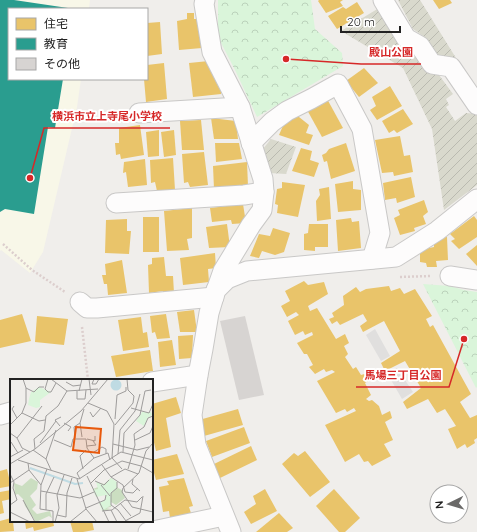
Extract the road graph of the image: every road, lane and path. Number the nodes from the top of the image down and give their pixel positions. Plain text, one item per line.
1 (205, 0) edge
2 (383, 0) edge
3 (470, 104) edge
4 (240, 107) junction
5 (139, 113) dead end
6 (251, 143) junction
7 (264, 192) junction
8 (477, 199) edge
9 (116, 203) dead end
10 (3, 244) dead end
11 (372, 260) junction
12 (450, 276) dead end
13 (477, 280) edge
14 (215, 293) junction
15 (80, 302) junction
16 (198, 375) junction
17 (88, 379) edge
18 (153, 382) edge
19 (10, 412) edge
20 (0, 416) edge
21 (227, 524) edge
22 (148, 532) edge

1 - 4 street
2 - 3 street
4 - 5 street
4 - 6 street
6 - 7 street
6 - 11 street
7 - 9 street
7 - 14 street
8 - 11 street
10 - 15 path
11 - 14 street
12 - 13 street
14 - 15 street
14 - 16 street
15 - 17 path
16 - 18 street
16 - 21 street
19 - 20 street
21 - 22 street

